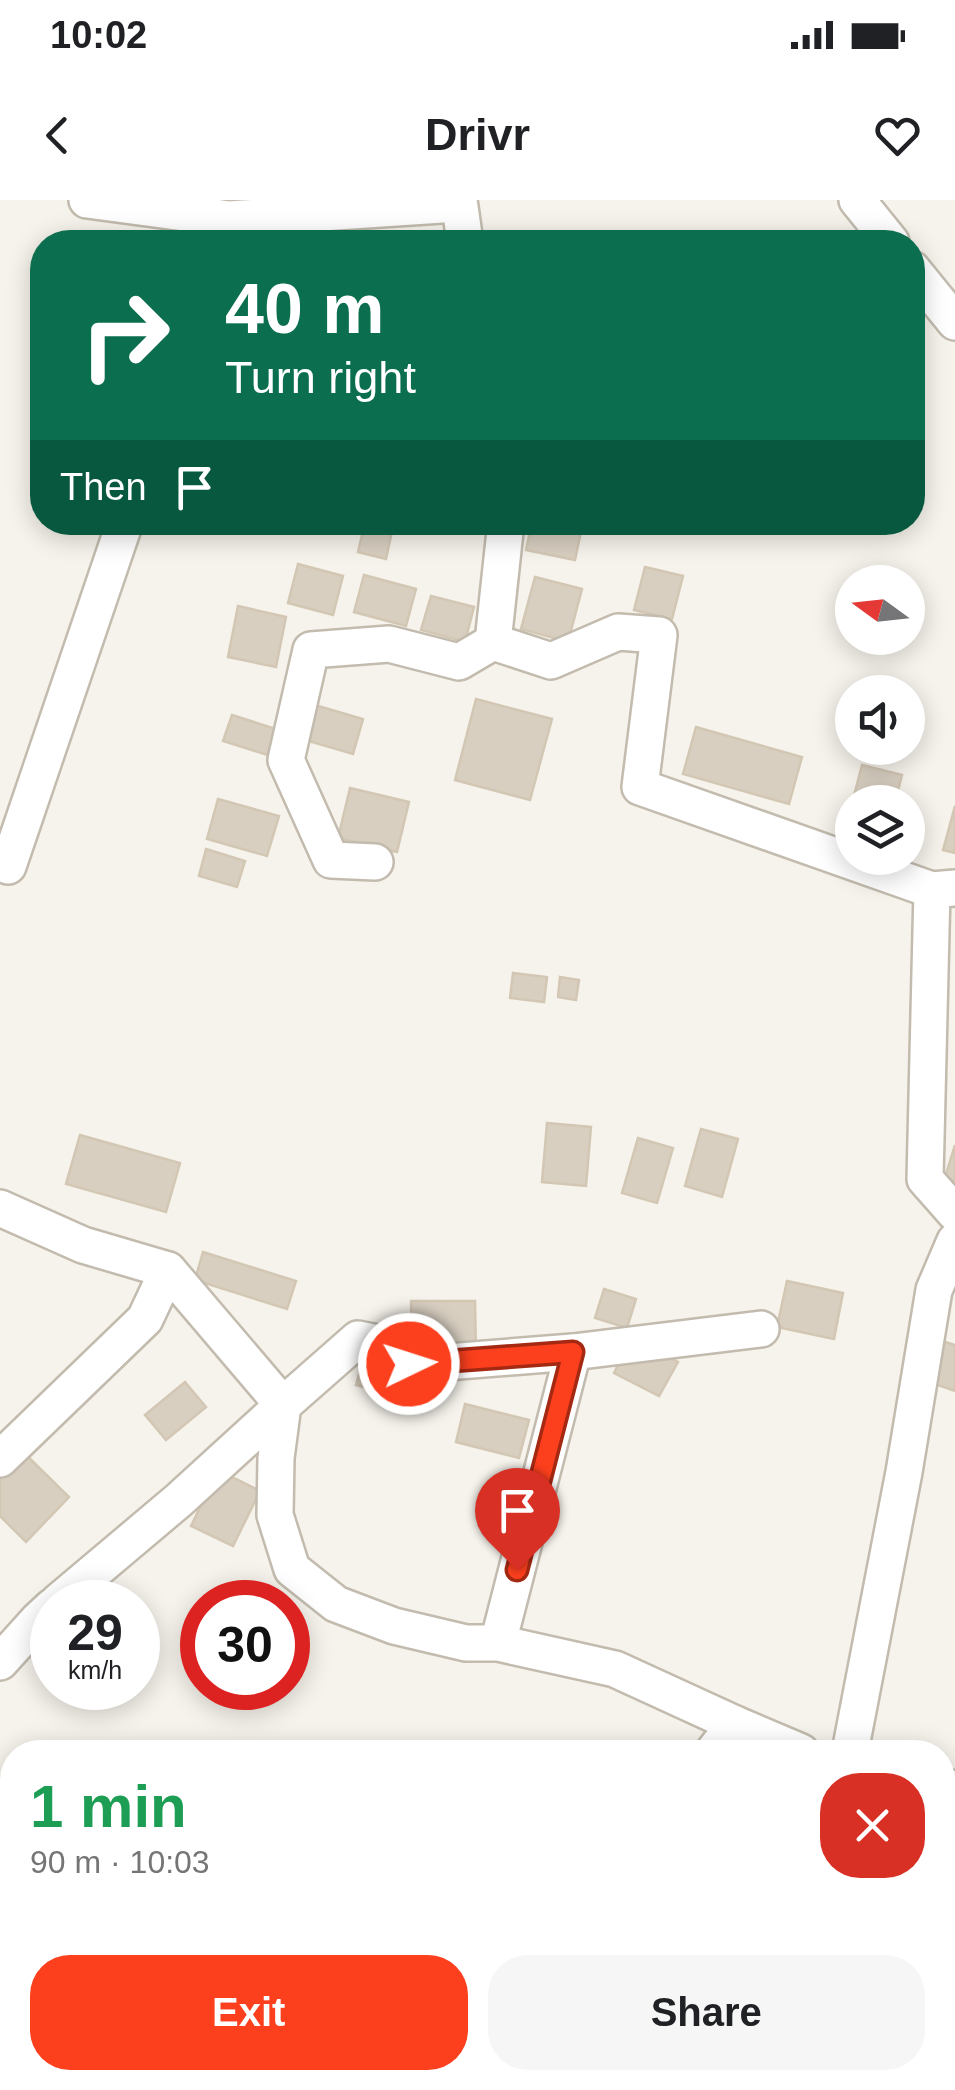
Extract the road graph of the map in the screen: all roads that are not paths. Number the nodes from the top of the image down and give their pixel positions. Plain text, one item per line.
1 (87, 200) edge
2 (455, 200) edge
3 (857, 200) edge
4 (228, 221) edge
5 (463, 230) edge
6 (881, 230) edge
7 (925, 286) edge
8 (955, 322) edge
9 (122, 535) edge
10 (504, 535) edge
11 (492, 642) junction
12 (375, 862) dead end
13 (8, 866) dead end
14 (943, 889) edge
15 (0, 1208) edge
16 (955, 1213) edge
17 (955, 1242) edge
18 (168, 1270) junction
19 (760, 1329) dead end
20 (573, 1352) junction
21 (282, 1405) junction
22 (0, 1459) edge
23 (85, 1580) edge
24 (30, 1629) edge
25 (498, 1643) junction
26 (0, 1662) edge
27 (735, 1724) junction
28 (722, 1740) edge
29 (773, 1740) edge
30 (852, 1740) edge

1 - 4 street
2 - 4 street
2 - 5 street
3 - 6 street
7 - 8 street
9 - 13 street
10 - 11 street
11 - 12 street
11 - 14 street
14 - 16 street
15 - 18 street
17 - 30 street
18 - 21 street
18 - 22 street
19 - 20 street
20 - 21 street
20 - 25 street
21 - 23 street
21 - 25 street
24 - 26 street
25 - 27 street
27 - 28 street
27 - 29 street

